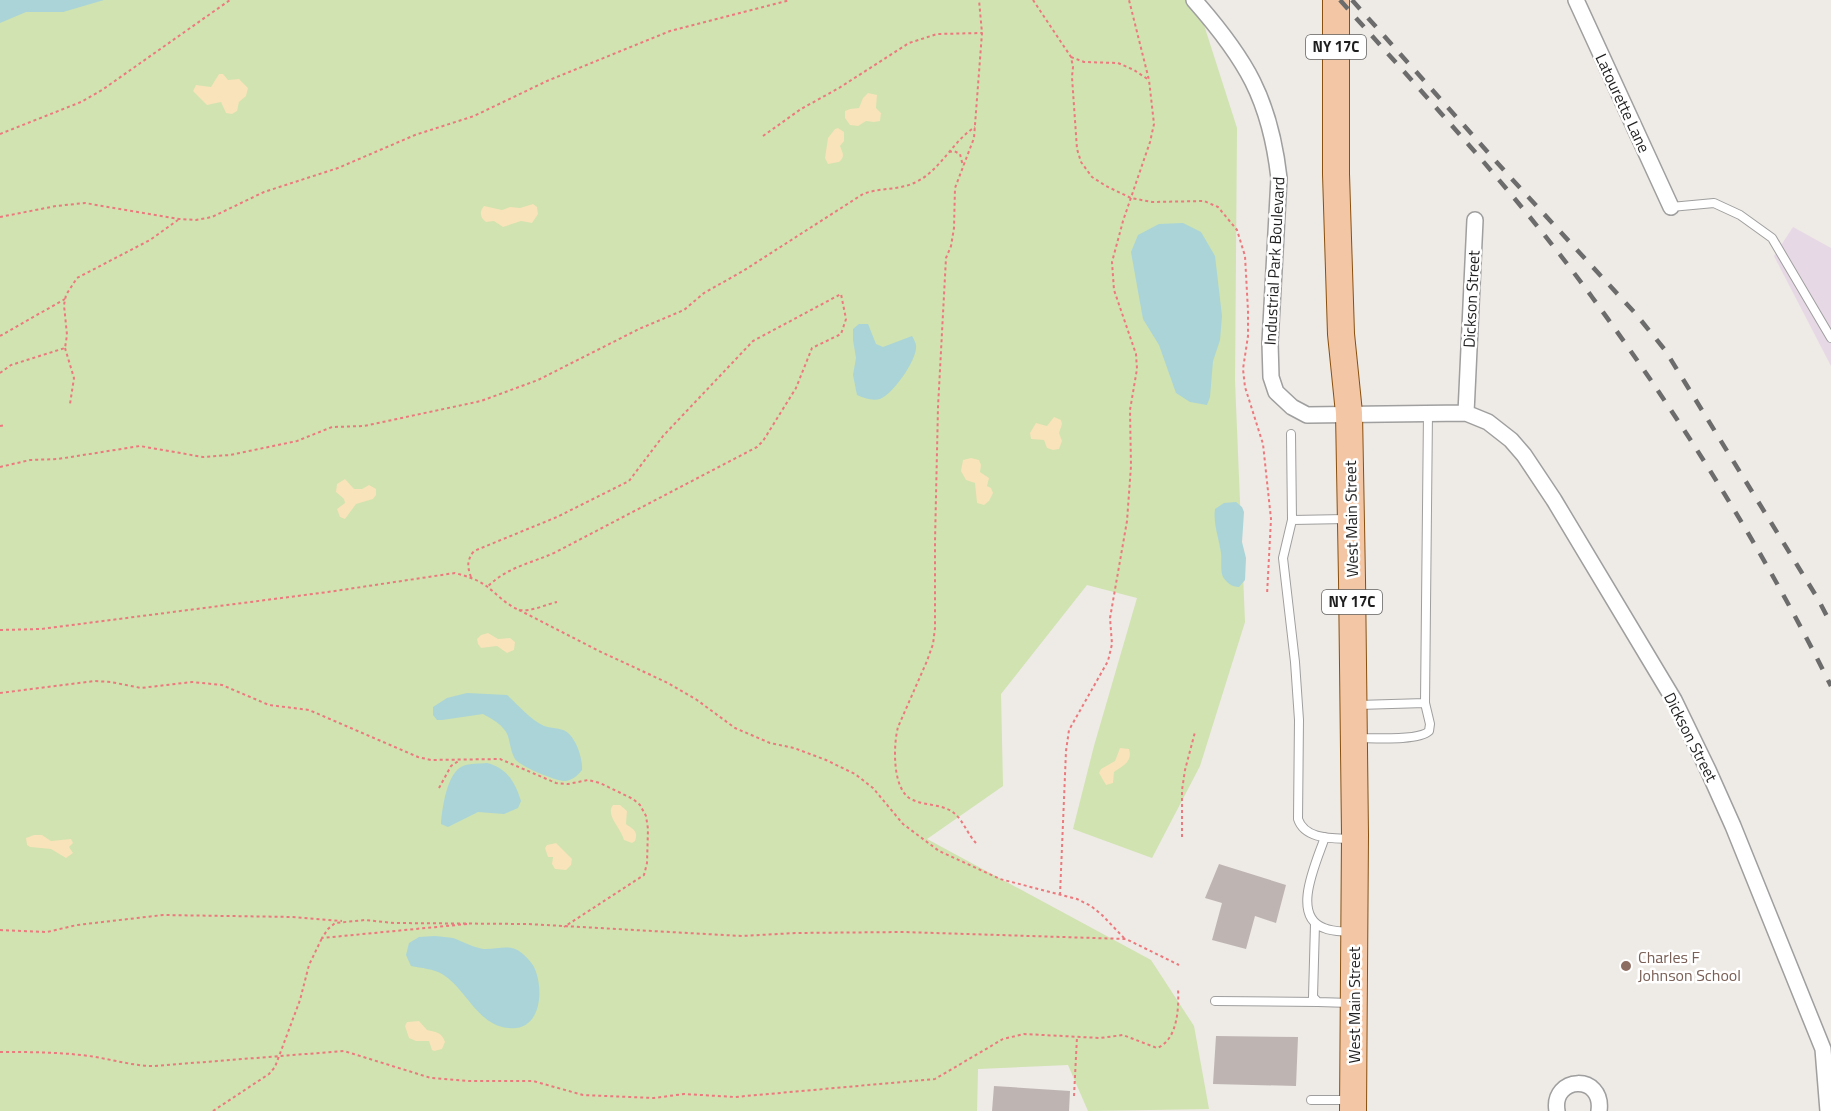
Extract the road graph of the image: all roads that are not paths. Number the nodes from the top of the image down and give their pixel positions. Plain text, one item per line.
1 (1194, 0) edge
2 (1336, 0) edge
3 (1576, 0) edge
4 (1671, 207) joint
5 (1476, 220) dead end
6 (1831, 338) edge
7 (1428, 412) junction
8 (1349, 413) junction
9 (1466, 413) junction
10 (1291, 434) dead end
11 (1350, 519) junction
12 (1292, 520) junction
13 (1425, 703) junction
14 (1353, 705) junction
15 (1354, 738) junction
16 (1324, 837) junction
17 (1355, 839) junction
18 (1315, 924) junction
19 (1354, 932) junction
20 (1215, 1001) dead end
21 (1318, 1002) junction
22 (1353, 1004) junction
23 (1311, 1100) dead end
24 (1353, 1105) edge
25 (1557, 1111) edge
26 (1599, 1111) edge
27 (1828, 1111) edge

1 - 8 street, Industrial Park Boulevard
2 - 8 main road, West Main Street / NY 17C
3 - 4 street, Latourette Lane
4 - 6 lane
5 - 9 street, Dickson Street
7 - 8 street, Dickson Street
7 - 9 street, Dickson Street
7 - 13 lane
8 - 11 main road, West Main Street / NY 17C
9 - 27 street, Dickson Street
10 - 12 lane
11 - 12 lane
11 - 14 main road, West Main Street / NY 17C
12 - 16 lane
13 - 14 lane
13 - 15 lane
14 - 15 main road, West Main Street / NY 17C
15 - 17 main road, West Main Street / NY 17C
16 - 17 lane
16 - 18 lane
17 - 19 main road, West Main Street / NY 17C
18 - 19 lane
18 - 21 lane
19 - 22 main road, West Main Street / NY 17C
20 - 21 lane
21 - 22 lane
22 - 24 main road, West Main Street / NY 17C
23 - 24 lane
25 - 26 street

